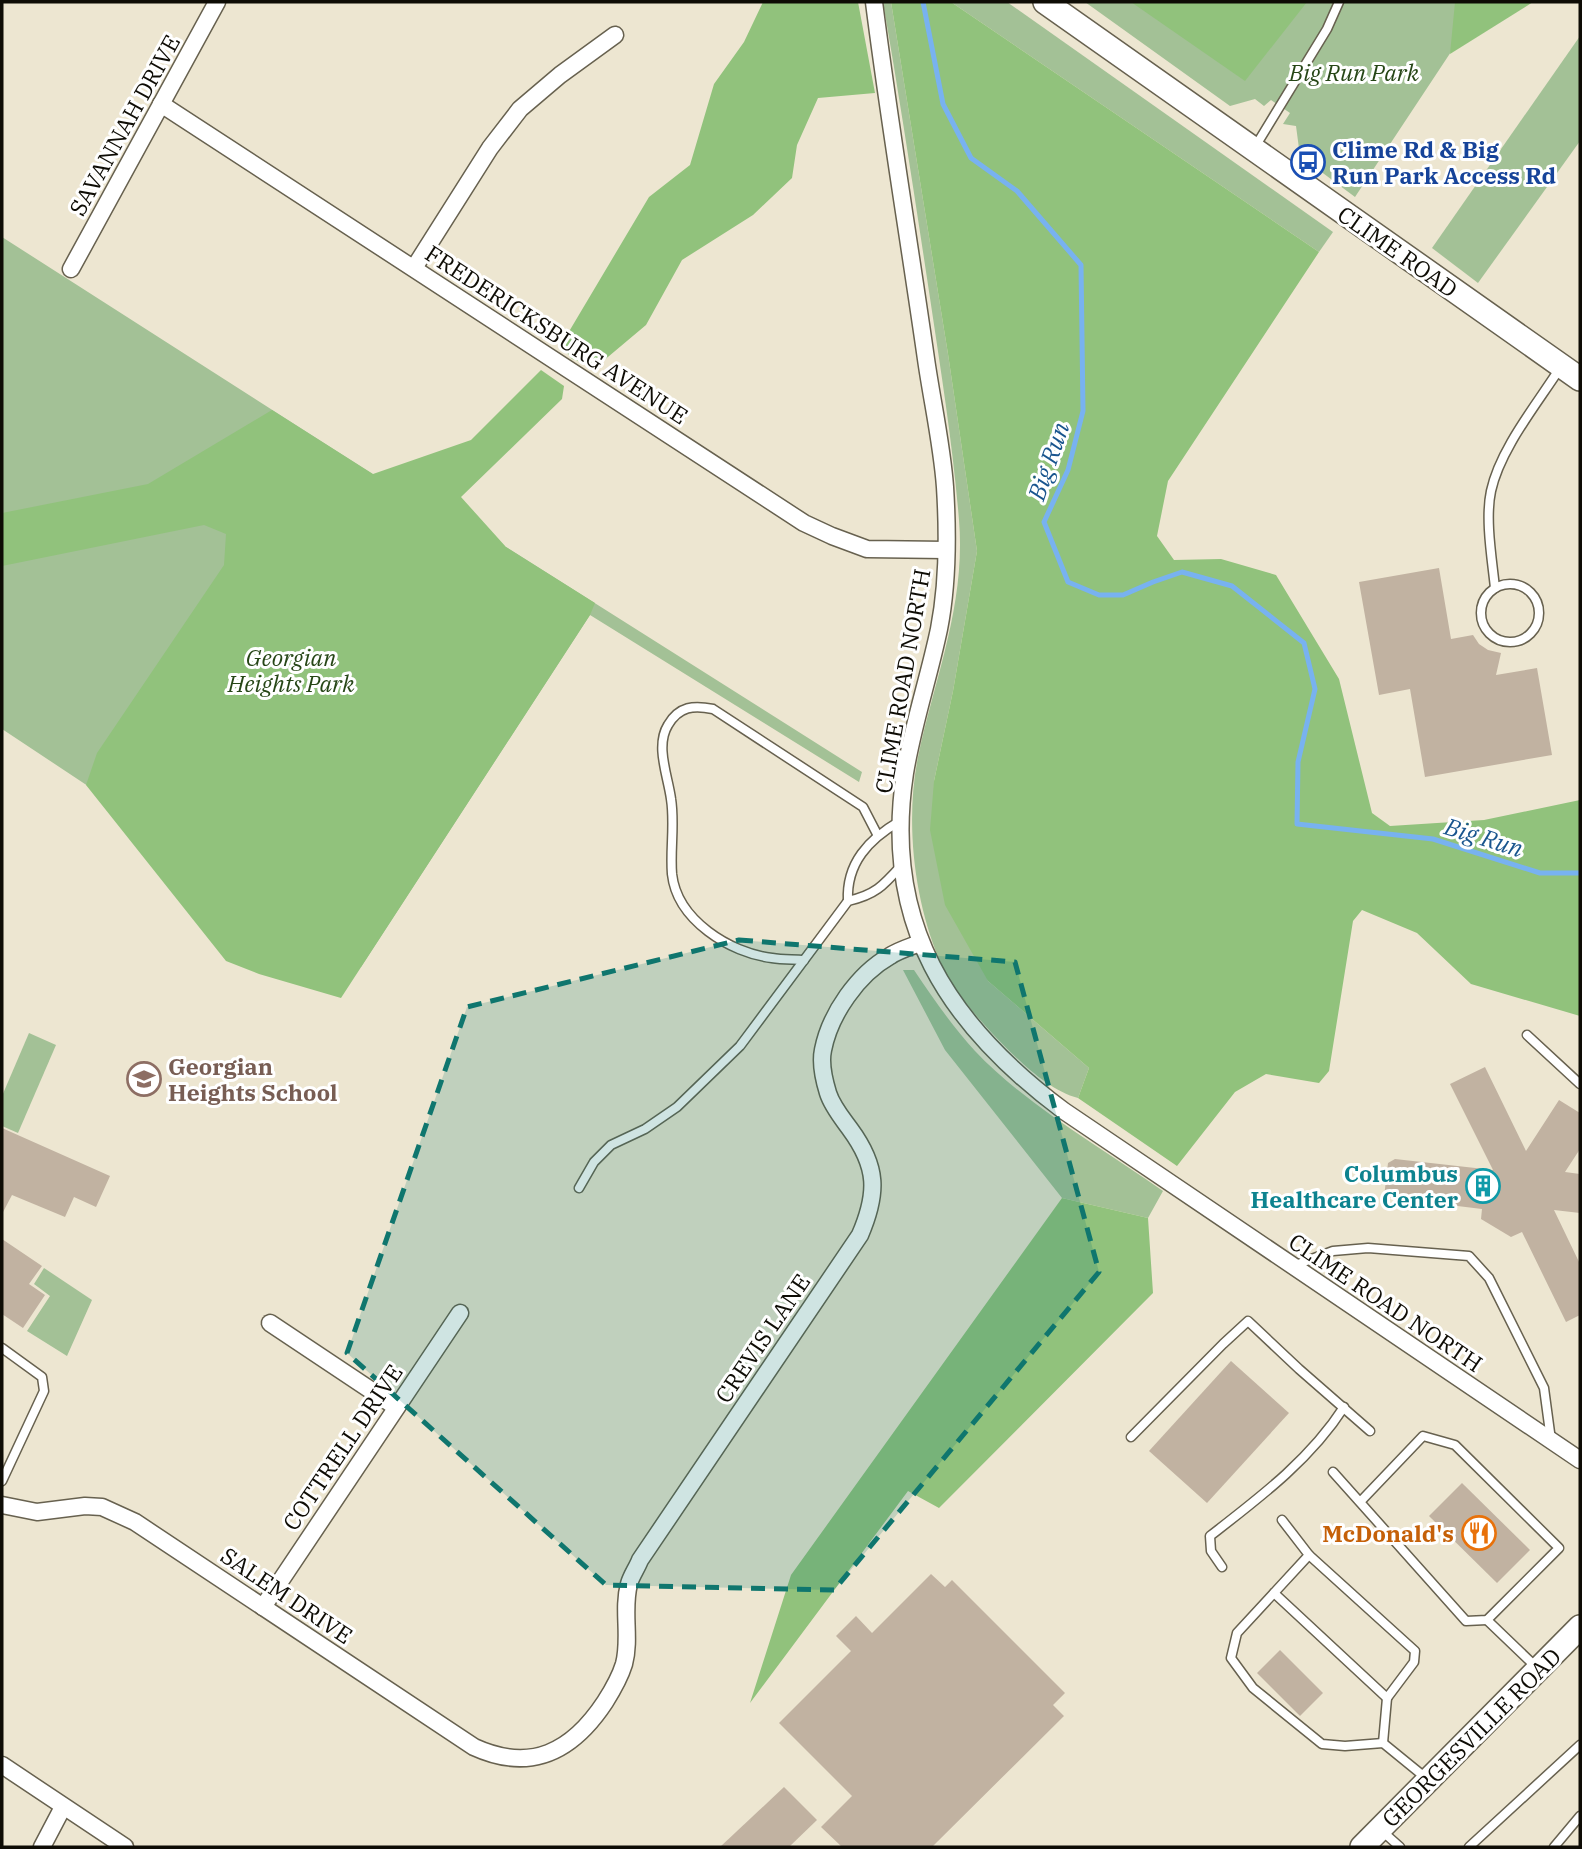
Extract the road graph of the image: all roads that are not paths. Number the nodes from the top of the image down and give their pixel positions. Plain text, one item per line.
1 (216, 2) edge
2 (874, 2) edge
3 (1045, 2) edge
4 (1339, 2) edge
5 (615, 35) dead end
6 (161, 104) junction
7 (1253, 149) junction
8 (414, 268) junction
9 (71, 270) dead end
10 (1561, 366) junction
11 (1580, 379) edge
12 (946, 550) junction
13 (1495, 588) junction
14 (902, 820) junction
15 (877, 834) junction
16 (903, 864) junction
17 (848, 901) junction
18 (920, 943) junction
19 (804, 960) junction
20 (1527, 1035) dead end
21 (1580, 1084) edge
22 (579, 1188) dead end
23 (1293, 1266) junction
24 (460, 1313) dead end
25 (270, 1323) dead end
26 (2, 1348) edge
27 (396, 1407) junction
28 (1344, 1407) junction
29 (1370, 1431) dead end
30 (1131, 1437) dead end
31 (1551, 1440) junction
32 (1580, 1460) edge
33 (1333, 1472) dead end
34 (2, 1481) edge
35 (1360, 1502) junction
36 (2, 1505) edge
37 (1282, 1520) dead end
38 (1309, 1555) junction
39 (1222, 1567) dead end
40 (1274, 1593) junction
41 (263, 1607) junction
42 (1487, 1620) junction
43 (1580, 1627) edge
44 (1538, 1669) junction
45 (1387, 1698) junction
46 (1384, 1743) junction
47 (1580, 1745) edge
48 (537, 1757) joint
49 (2, 1765) edge
50 (1428, 1780) junction
51 (63, 1807) junction
52 (1580, 1816) edge
53 (1380, 1829) junction
54 (42, 1847) edge
55 (125, 1847) edge
56 (1362, 1847) edge
57 (1399, 1847) edge
58 (1469, 1847) edge
59 (1554, 1847) edge

1 - 6 street, SAVANNAH DRIVE
2 - 12 street, CLIME ROAD NORTH
3 - 7 main road, CLIME ROAD
4 - 7 lane
5 - 8 street
6 - 8 street, FREDERICKSBURG AVENUE
6 - 9 street, SAVANNAH DRIVE
7 - 10 main road, CLIME ROAD
8 - 12 street, FREDERICKSBURG AVENUE
10 - 11 main road, CLIME ROAD
10 - 13 lane
12 - 14 street, CLIME ROAD NORTH
13 - 13 lane
14 - 15 lane
14 - 16 street, CLIME ROAD NORTH
15 - 17 lane
15 - 19 lane
16 - 17 lane
16 - 18 street, CLIME ROAD NORTH
17 - 19 lane
18 - 23 street, CLIME ROAD NORTH
18 - 48 street, CREVIS LANE
19 - 22 lane
20 - 21 lane
23 - 31 street, CLIME ROAD NORTH
23 - 31 lane
24 - 27 street, COTTRELL DRIVE
25 - 27 street
26 - 34 lane
27 - 41 street, COTTRELL DRIVE
28 - 29 lane
28 - 30 lane
28 - 39 lane
31 - 32 street, CLIME ROAD NORTH
33 - 35 lane
35 - 42 lane
35 - 42 lane
36 - 41 street, SALEM DRIVE
37 - 38 lane
38 - 40 lane
38 - 45 lane
40 - 45 lane
40 - 46 lane
41 - 48 street, SALEM DRIVE
42 - 44 lane
43 - 44 main road, GEORGESVILLE ROAD
44 - 50 main road, GEORGESVILLE ROAD
45 - 46 lane
46 - 50 lane
47 - 58 lane
49 - 51 street
50 - 53 main road, GEORGESVILLE ROAD
51 - 54 street
51 - 55 street
52 - 59 lane
53 - 56 main road, GEORGESVILLE ROAD
53 - 57 lane

